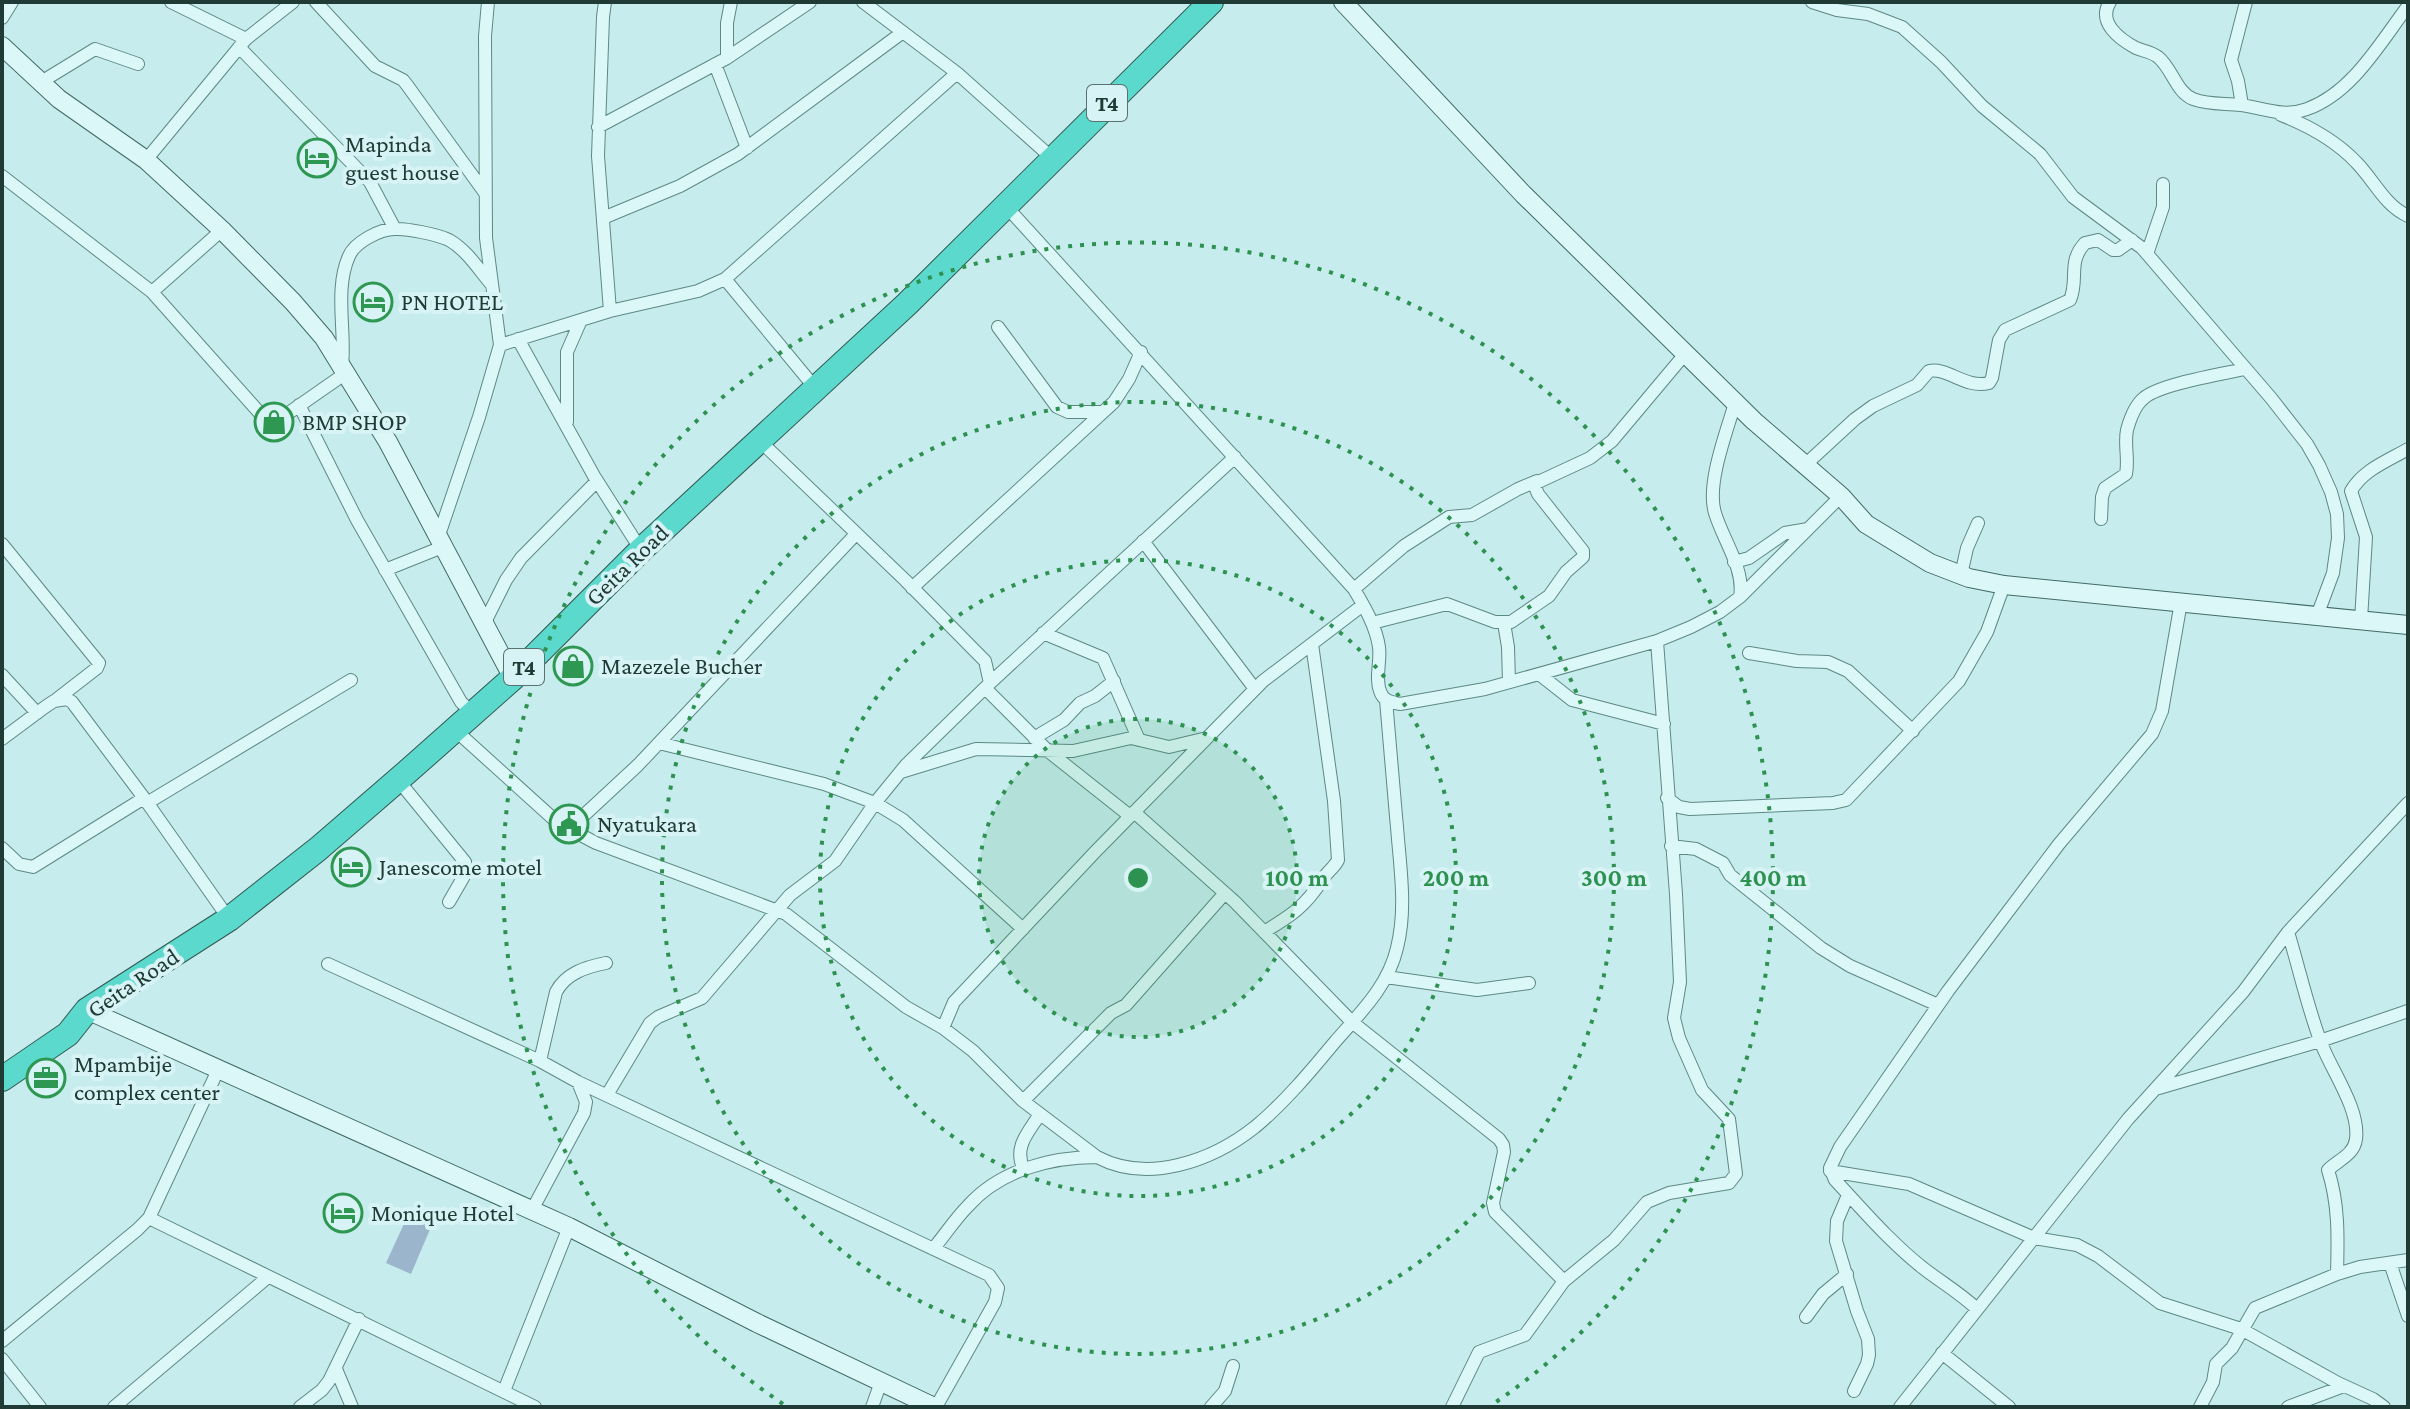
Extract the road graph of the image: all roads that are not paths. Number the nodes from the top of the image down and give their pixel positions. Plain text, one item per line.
1 (12, 2) edge
2 (171, 2) edge
3 (293, 2) edge
4 (316, 2) edge
5 (488, 2) edge
6 (605, 2) edge
7 (731, 2) edge
8 (810, 2) edge
9 (863, 2) edge
10 (1211, 2) edge
11 (1343, 2) edge
12 (1812, 2) edge
13 (2110, 2) edge
14 (2246, 2) edge
15 (1843, 6) edge
16 (2408, 6) edge
17 (1191, 11) edge
18 (2, 18) edge
19 (903, 32) junction
20 (242, 43) junction
21 (2, 46) edge
22 (721, 61) junction
23 (138, 64) dead end
24 (957, 73) junction
25 (41, 82) junction
26 (2242, 105) junction
27 (2278, 114) junction
28 (598, 127) junction
29 (747, 148) junction
30 (1052, 158) junction
31 (146, 160) junction
32 (2, 176) edge
33 (2163, 184) dead end
34 (485, 193) junction
35 (1005, 205) junction
36 (2408, 216) edge
37 (603, 218) junction
38 (395, 229) junction
39 (222, 230) junction
40 (2132, 240) junction
41 (2147, 254) junction
42 (725, 279) junction
43 (492, 285) junction
44 (152, 292) junction
45 (610, 311) junction
46 (581, 320) junction
47 (998, 327) dead end
48 (518, 339) junction
49 (500, 345) junction
50 (1141, 352) junction
51 (1685, 354) junction
52 (2245, 369) junction
53 (344, 370) junction
54 (816, 389) junction
55 (1735, 403) junction
56 (299, 405) junction
57 (1103, 412) junction
58 (567, 425) junction
59 (760, 441) junction
60 (2408, 449) edge
61 (1235, 457) junction
62 (1805, 465) junction
63 (597, 481) junction
64 (1537, 481) junction
65 (1841, 496) junction
66 (2101, 519) dead end
67 (1978, 523) dead end
68 (1808, 529) junction
69 (856, 534) junction
70 (442, 540) junction
71 (1143, 541) junction
72 (2, 544) edge
73 (641, 550) junction
74 (1734, 562) junction
75 (385, 570) junction
76 (1961, 575) junction
77 (2004, 585) junction
78 (912, 588) junction
79 (1354, 589) junction
80 (1740, 597) junction
81 (2181, 602) junction
82 (1363, 605) junction
83 (2317, 616) junction
84 (2361, 620) junction
85 (1372, 623) junction
86 (1504, 623) junction
87 (484, 624) junction
88 (2408, 625) edge
89 (1043, 633) junction
90 (1657, 641) junction
91 (1312, 644) junction
92 (1749, 653) dead end
93 (1539, 674) junction
94 (2, 675) edge
95 (513, 678) junction
96 (351, 680) dead end
97 (1114, 681) junction
98 (1509, 682) junction
99 (987, 685) junction
100 (1255, 689) junction
101 (1386, 700) junction
102 (54, 701) junction
103 (37, 713) junction
104 (463, 721) junction
105 (1664, 724) junction
106 (1913, 731) junction
107 (1034, 738) junction
108 (1207, 738) junction
109 (2, 739) edge
110 (1139, 740) junction
111 (659, 743) junction
112 (1048, 751) junction
113 (898, 773) junction
114 (398, 780) junction
115 (1667, 798) junction
116 (145, 800) junction
117 (875, 803) junction
118 (2408, 803) edge
119 (1132, 814) junction
120 (568, 830) junction
121 (1671, 846) junction
122 (2, 848) edge
123 (1225, 893) junction
124 (449, 902) dead end
125 (778, 910) junction
126 (229, 919) junction
127 (1023, 929) junction
128 (1264, 932) junction
129 (2288, 932) junction
130 (606, 963) dead end
131 (328, 964) dead end
132 (1386, 977) junction
133 (1529, 983) dead end
134 (1938, 1005) junction
135 (87, 1010) junction
136 (2408, 1011) edge
137 (1352, 1022) junction
138 (943, 1028) junction
139 (2320, 1041) junction
140 (540, 1061) junction
141 (218, 1070) junction
142 (5, 1071) edge
143 (578, 1082) junction
144 (2157, 1088) junction
145 (603, 1094) junction
146 (1023, 1101) junction
147 (586, 1107) junction
148 (1040, 1114) junction
149 (1097, 1157) junction
150 (1024, 1170) junction
151 (1830, 1171) junction
152 (1848, 1195) junction
153 (532, 1210) junction
154 (149, 1218) junction
155 (569, 1227) junction
156 (2034, 1238) junction
157 (933, 1249) junction
158 (2408, 1260) edge
159 (2390, 1263) junction
160 (1847, 1274) junction
161 (2337, 1274) junction
162 (268, 1277) junction
163 (1564, 1281) junction
164 (1977, 1309) junction
165 (2408, 1316) edge
166 (1806, 1317) dead end
167 (359, 1319) junction
168 (2241, 1329) junction
169 (2, 1341) edge
170 (1942, 1353) junction
171 (2, 1359) edge
172 (1233, 1366) dead end
173 (336, 1369) junction
174 (881, 1382) junction
175 (2344, 1386) junction
176 (504, 1391) junction
177 (1854, 1391) dead end
178 (40, 1407) edge
179 (114, 1407) edge
180 (300, 1407) edge
181 (352, 1407) edge
182 (535, 1407) edge
183 (872, 1407) edge
184 (935, 1407) edge
185 (1211, 1407) edge
186 (1452, 1407) edge
187 (1900, 1407) edge
188 (2009, 1407) edge
189 (2200, 1407) edge
190 (2288, 1407) edge
191 (2384, 1407) edge

1 - 18 street
2 - 20 street
3 - 20 street
4 - 34 street
5 - 34 street
6 - 28 street
7 - 22 street
8 - 22 street
9 - 19 street
10 - 17 highway, Geita Road / T4
11 - 51 street
12 - 15 street
13 - 26 street
14 - 26 street
15 - 40 street
16 - 27 street
17 - 30 highway, Geita Road / T4
19 - 24 street
19 - 29 street
20 - 31 street
20 - 38 street
21 - 25 street
22 - 28 street
22 - 29 street
23 - 25 street
24 - 30 street
24 - 42 street
25 - 31 street
26 - 27 street
27 - 36 street
28 - 37 street
29 - 37 street
30 - 35 highway, Geita Road / T4
31 - 39 street
32 - 44 street
33 - 41 street
34 - 43 street
35 - 50 street
35 - 54 highway, Geita Road / T4
37 - 45 street
38 - 43 street
38 - 53 street
39 - 44 street
39 - 53 street
40 - 41 street
40 - 62 street
41 - 52 street
42 - 45 street
42 - 54 street
43 - 49 street
44 - 56 street
45 - 46 street
46 - 48 street
46 - 58 street
47 - 57 street
48 - 49 street
48 - 58 street
49 - 70 street
50 - 57 street
50 - 61 street
51 - 55 street
51 - 64 street
52 - 66 street
52 - 83 street
53 - 56 street
53 - 70 street
54 - 59 highway, Geita Road / T4
55 - 62 street
55 - 74 street
56 - 75 street
57 - 78 street
58 - 63 street
59 - 69 street
59 - 73 highway, Geita Road / T4
60 - 84 street
61 - 71 street
61 - 79 street
62 - 65 street
63 - 73 street
63 - 87 street
64 - 79 street
64 - 86 street
65 - 68 street
65 - 76 street
67 - 76 street
68 - 74 street
68 - 80 street
69 - 78 street
69 - 111 street
70 - 75 street
70 - 87 street
71 - 89 street
71 - 100 street
72 - 102 street
73 - 95 highway, Geita Road / T4
74 - 80 street
75 - 104 street
76 - 77 street
77 - 81 street
77 - 106 street
78 - 99 street
79 - 82 street
80 - 90 street
81 - 83 street
81 - 134 street
82 - 85 street
82 - 91 street
83 - 84 street
84 - 88 street
85 - 86 street
85 - 101 street
86 - 98 street
87 - 95 street
89 - 97 street
89 - 99 street
90 - 93 street
90 - 105 street
91 - 100 street
91 - 128 street
92 - 106 street
93 - 98 street
93 - 105 street
94 - 103 street
95 - 104 highway, Geita Road / T4
96 - 116 street
97 - 107 street
97 - 110 street
98 - 101 street
99 - 107 street
99 - 113 street
100 - 108 street
101 - 132 street
102 - 103 street
102 - 116 street
103 - 109 street
104 - 114 highway, Geita Road / T4
104 - 120 street
105 - 115 street
106 - 115 street
107 - 112 street
108 - 110 street
108 - 119 street
110 - 112 street
111 - 117 street
111 - 120 street
112 - 113 street
112 - 119 street
113 - 117 street
114 - 124 street
114 - 126 highway, Geita Road / T4
115 - 121 street
116 - 122 street
116 - 126 street
117 - 125 street
117 - 127 street
118 - 129 street
119 - 123 street
119 - 127 street
120 - 125 street
121 - 134 street
121 - 163 street
123 - 128 street
123 - 146 street
125 - 138 street
125 - 145 street
126 - 135 highway, Geita Road / T4
127 - 138 street
128 - 137 street
129 - 139 street
129 - 144 street
130 - 140 street
131 - 140 street
132 - 133 street
132 - 137 street
134 - 151 street
135 - 141 street
135 - 142 highway, Geita Road / T4
136 - 139 street
137 - 149 street
137 - 163 street
138 - 146 street
139 - 144 street
139 - 161 street
140 - 143 street
141 - 153 street
141 - 154 street
143 - 145 street
143 - 147 street
144 - 156 street
145 - 147 street
145 - 157 street
146 - 148 street
147 - 153 street
148 - 149 street
148 - 150 street
149 - 150 street
150 - 157 street
151 - 152 street
151 - 156 street
152 - 160 street
152 - 164 street
153 - 155 street
154 - 162 street
154 - 169 street
155 - 174 street
155 - 176 street
156 - 164 street
156 - 168 street
157 - 184 street
158 - 159 street
159 - 161 street
159 - 165 street
160 - 166 street
160 - 177 street
161 - 168 street
162 - 167 street
162 - 179 street
163 - 186 street
164 - 170 street
167 - 173 street
167 - 176 street
168 - 175 street
168 - 189 street
170 - 187 street
170 - 188 street
171 - 178 street
172 - 185 street
173 - 180 street
173 - 181 street
174 - 183 street
174 - 184 street
175 - 190 street
175 - 191 street
176 - 182 street

